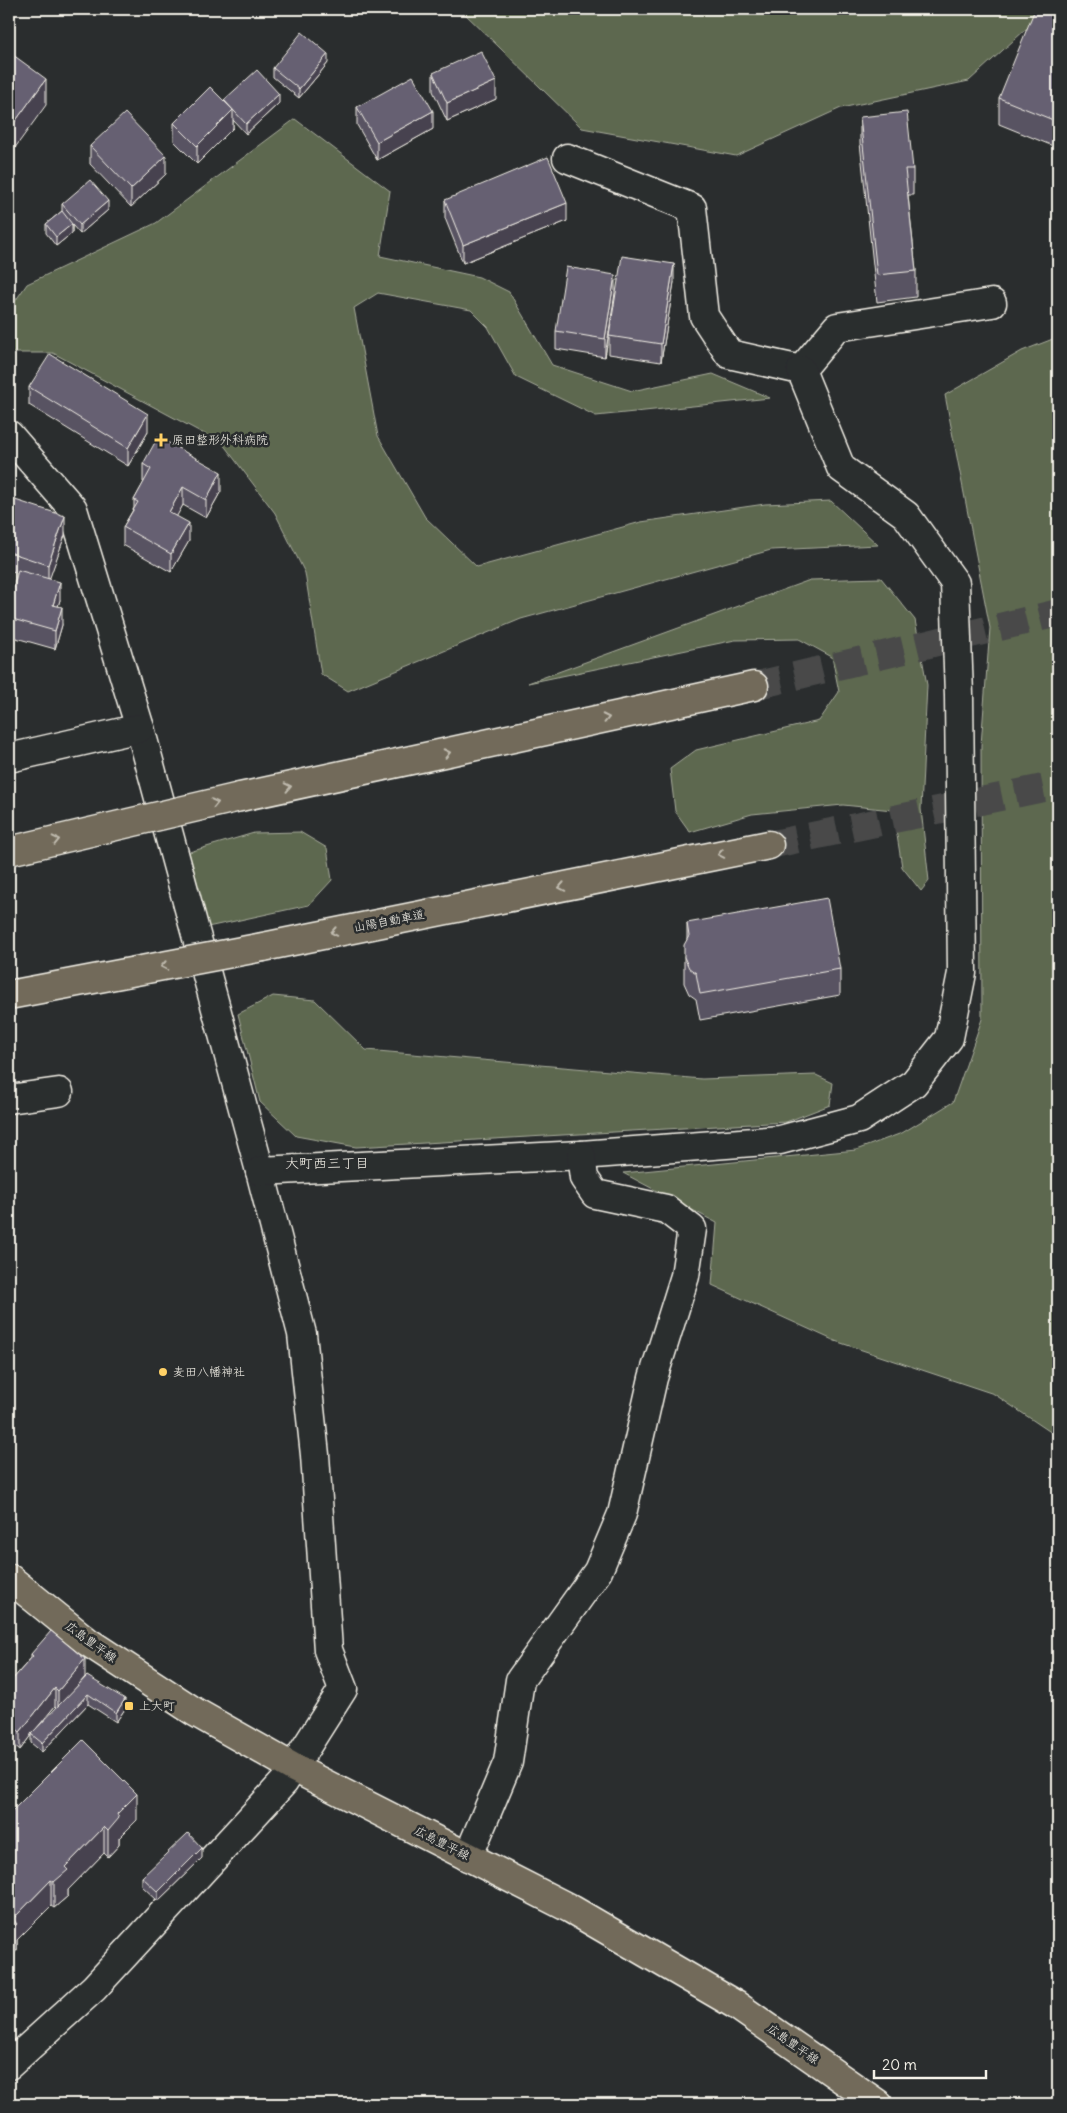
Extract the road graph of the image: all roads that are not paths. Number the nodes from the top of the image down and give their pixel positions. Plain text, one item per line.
1 (567, 158) dead end
2 (992, 303) dead end
3 (801, 370) junction
4 (9, 436) edge
5 (754, 686) tunnel mouth
6 (140, 728) junction
7 (9, 758) edge
8 (769, 845) tunnel mouth
9 (9, 851) edge
10 (9, 995) edge
11 (59, 1092) dead end
12 (9, 1099) edge
13 (581, 1155) junction
14 (260, 1171) junction
15 (9, 1578) edge
16 (294, 1768) junction
17 (468, 1857) junction
18 (9, 2064) edge
19 (871, 2102) edge

1 - 3 street
2 - 3 street
3 - 13 street
4 - 6 street
9 -> 5 main road, bridge
6 - 7 street
6 - 14 street
8 -> 10 main road, 山陽自動車道, bridge
11 - 12 street
13 - 14 street
13 - 17 street
14 - 16 street
15 - 16 main road, 広島豊平線
16 - 17 main road, 広島豊平線
16 - 18 street
17 - 19 main road, 広島豊平線

